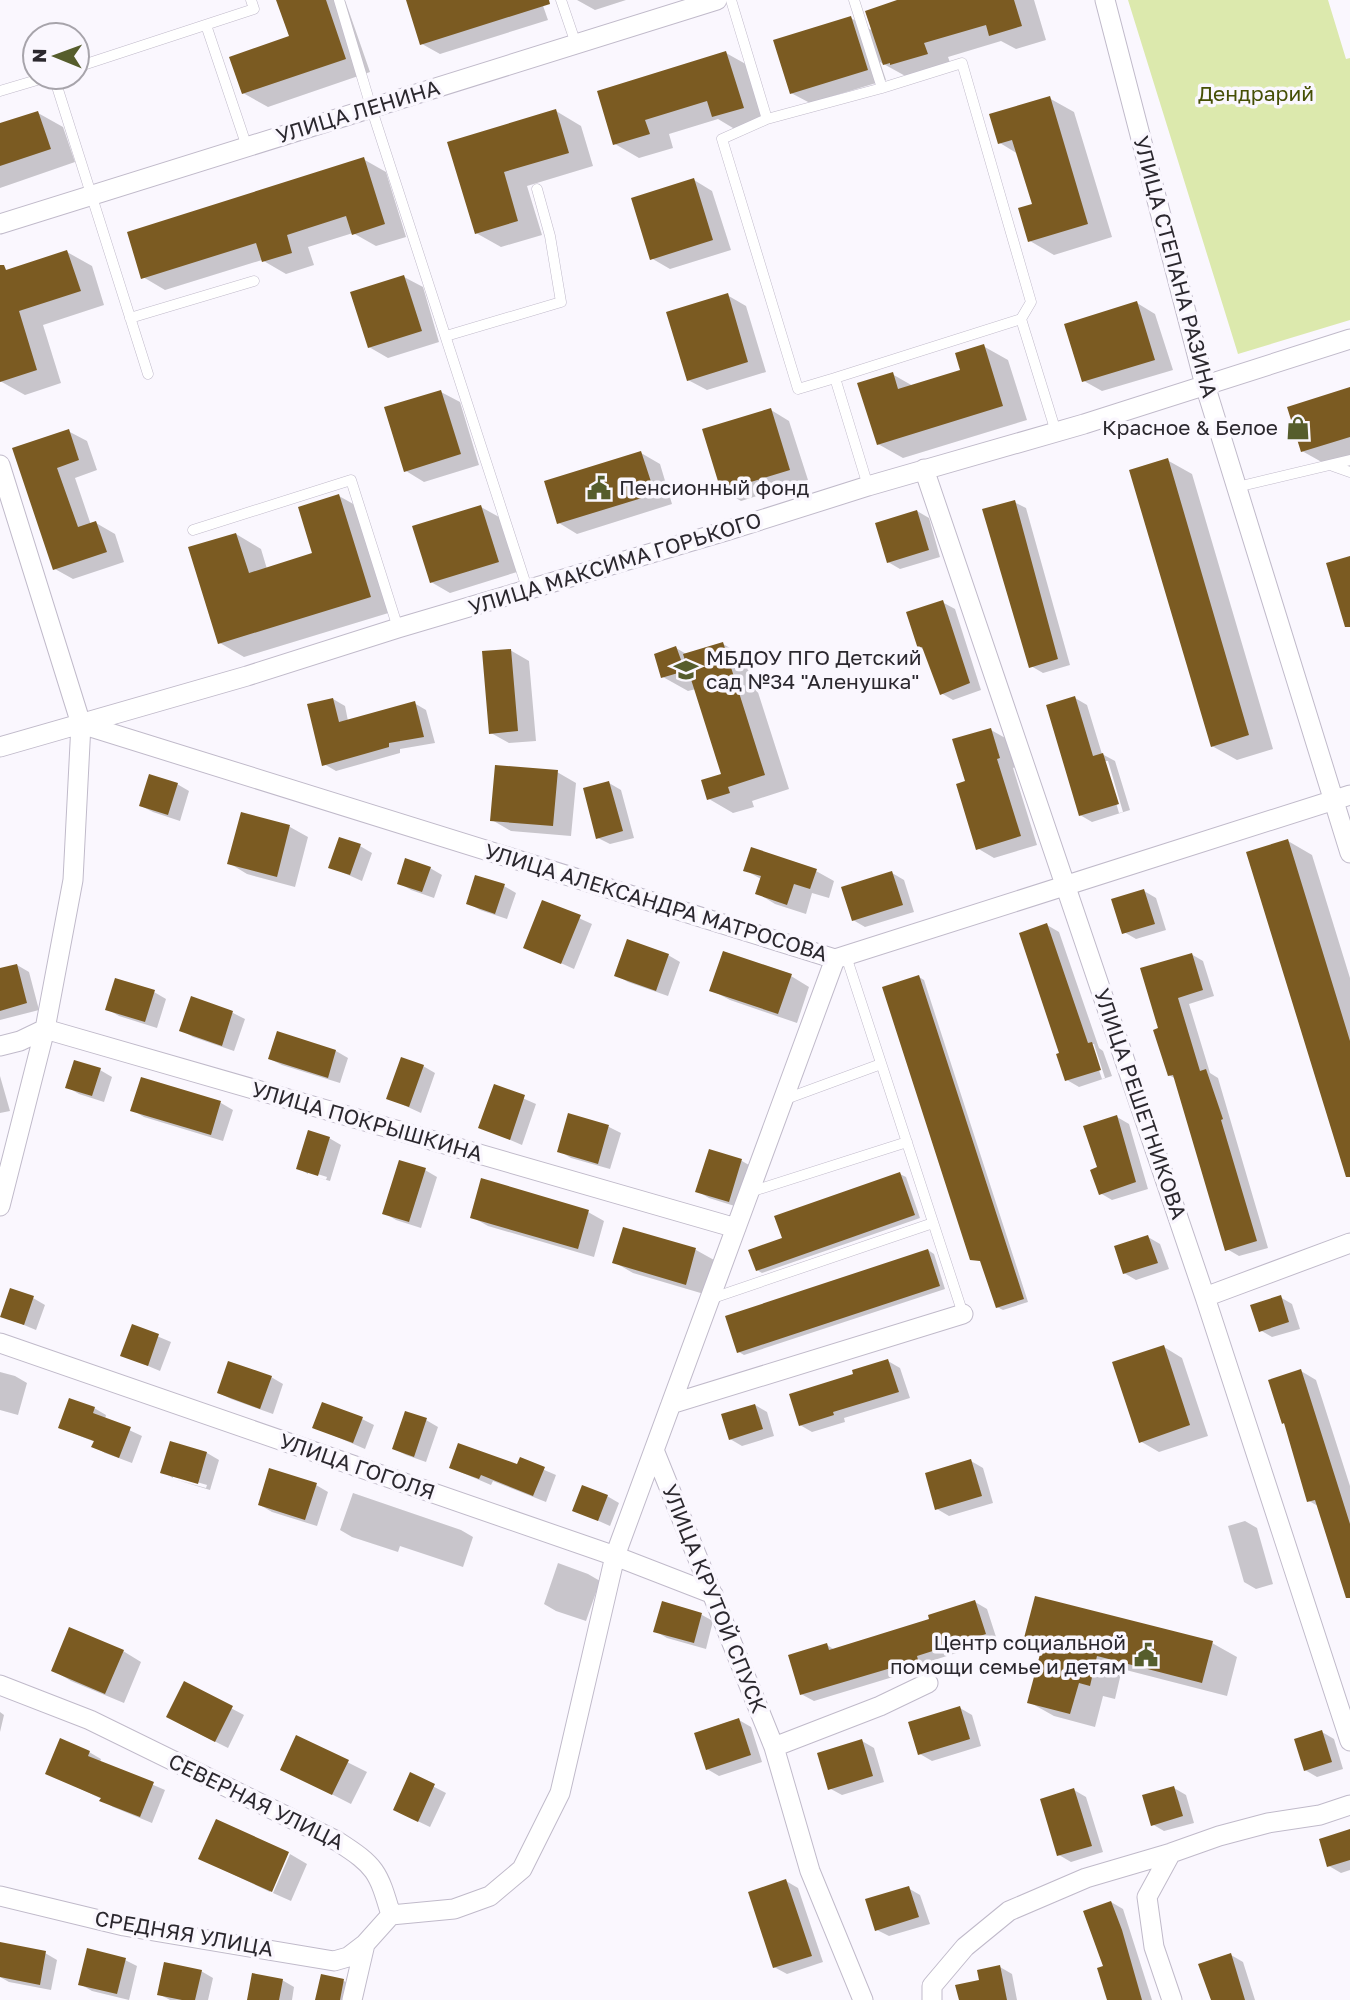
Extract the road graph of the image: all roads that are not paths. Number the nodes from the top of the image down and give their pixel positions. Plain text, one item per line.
1 (250, 0) edge
2 (339, 0) edge
3 (561, 0) edge
4 (717, 0) edge
5 (731, 0) edge
6 (854, 0) edge
7 (1105, 0) edge
8 (206, 25) junction
9 (576, 44) junction
10 (91, 62) edge
11 (21, 85) edge
12 (882, 88) junction
13 (0, 91) edge
14 (59, 91) edge
15 (371, 107) junction
16 (767, 119) junction
17 (247, 147) junction
18 (537, 189) dead end
19 (92, 195) junction
20 (0, 224) edge
21 (254, 281) dead end
22 (130, 318) junction
23 (1021, 319) junction
24 (446, 336) junction
25 (1350, 339) edge
26 (148, 374) dead end
27 (835, 378) junction
28 (1205, 385) junction
29 (1056, 432) junction
30 (1350, 460) edge
31 (0, 465) edge
32 (1332, 466) junction
33 (924, 469) junction
34 (1350, 472) edge
35 (868, 486) junction
36 (1237, 487) junction
37 (193, 530) dead end
38 (528, 591) junction
39 (398, 628) junction
40 (81, 724) junction
41 (0, 747) edge
42 (1341, 798) edge
43 (1350, 853) edge
44 (1066, 887) junction
45 (840, 958) junction
46 (45, 1029) junction
47 (0, 1046) edge
48 (881, 1064) junction
49 (783, 1101) junction
50 (906, 1142) junction
51 (749, 1192) junction
52 (0, 1206) edge
53 (933, 1223) junction
54 (736, 1228) junction
55 (1350, 1243) edge
56 (1205, 1297) junction
57 (710, 1299) junction
58 (962, 1314) joint
59 (0, 1343) edge
60 (671, 1404) junction
61 (654, 1450) junction
62 (615, 1556) junction
63 (713, 1594) junction
64 (928, 1683) dead end
65 (0, 1685) edge
66 (1350, 1741) edge
67 (774, 1747) junction
68 (1350, 1805) edge
69 (1171, 1853) junction
70 (0, 1896) edge
71 (391, 1914) junction
72 (365, 1944) junction
73 (352, 2000) edge
74 (863, 2000) edge
75 (932, 2000) edge
76 (1172, 2000) edge

1 - 8 lane
2 - 15 lane
3 - 9 lane
4 - 9 street, УЛИЦА ЛЕНИНА
5 - 16 lane
6 - 12 lane
7 - 28 street, УЛИЦА СТЕПАНА РАЗИНА
8 - 10 lane
8 - 17 lane
9 - 15 street, УЛИЦА ЛЕНИНА
11 - 13 lane
12 - 16 lane
12 - 23 lane
14 - 19 lane
15 - 17 street, УЛИЦА ЛЕНИНА
15 - 24 lane
16 - 27 lane
17 - 19 street, УЛИЦА ЛЕНИНА
18 - 24 lane
19 - 20 street, УЛИЦА ЛЕНИНА
19 - 22 lane
21 - 22 lane
22 - 26 lane
23 - 27 lane
23 - 29 lane
24 - 38 lane
25 - 28 street, УЛИЦА МАКСИМА ГОРЬКОГО
27 - 35 lane
28 - 29 street, УЛИЦА МАКСИМА ГОРЬКОГО
28 - 36 street, УЛИЦА СТЕПАНА РАЗИНА
29 - 33 street, УЛИЦА МАКСИМА ГОРЬКОГО
30 - 32 lane
31 - 40 street
32 - 34 lane
32 - 36 lane
33 - 35 street, УЛИЦА МАКСИМА ГОРЬКОГО
33 - 44 street, УЛИЦА РЕШЕТНИКОВА
35 - 38 street, УЛИЦА МАКСИМА ГОРЬКОГО
36 - 42 street, УЛИЦА СТЕПАНА РАЗИНА
37 - 39 lane
38 - 39 street, УЛИЦА МАКСИМА ГОРЬКОГО
39 - 40 street, УЛИЦА МАКСИМА ГОРЬКОГО
40 - 41 street, УЛИЦА МАКСИМА ГОРЬКОГО
40 - 45 street, УЛИЦА АЛЕКСАНДРА МАТРОСОВА
40 - 46 street
42 - 43 street, УЛИЦА СТЕПАНА РАЗИНА
42 - 44 street, УЛИЦА АЛЕКСАНДРА МАТРОСОВА
44 - 45 street, УЛИЦА АЛЕКСАНДРА МАТРОСОВА
44 - 56 street, УЛИЦА РЕШЕТНИКОВА
45 - 48 lane
45 - 49 street
46 - 47 street
46 - 52 street
46 - 54 street, УЛИЦА ПОКРЫШКИНА
48 - 49 lane
48 - 50 lane
49 - 51 street
50 - 51 lane
50 - 53 lane
51 - 54 street
53 - 57 lane
53 - 58 lane
54 - 57 street
55 - 56 street
56 - 66 street, УЛИЦА РЕШЕТНИКОВА
57 - 60 street
58 - 60 street
59 - 62 street, УЛИЦА ГОГОЛЯ
60 - 61 street
61 - 62 street
61 - 63 street, УЛИЦА КРУТОЙ СПУСК
62 - 63 street, УЛИЦА ГОГОЛЯ
62 - 71 street
63 - 67 street, УЛИЦА КРУТОЙ СПУСК
64 - 67 street
65 - 71 street, СЕВЕРНАЯ УЛИЦА
67 - 74 street, УЛИЦА КРУТОЙ СПУСК
68 - 69 street
69 - 75 street
69 - 76 street
70 - 72 street, СРЕДНЯЯ УЛИЦА
71 - 72 street
72 - 73 street

